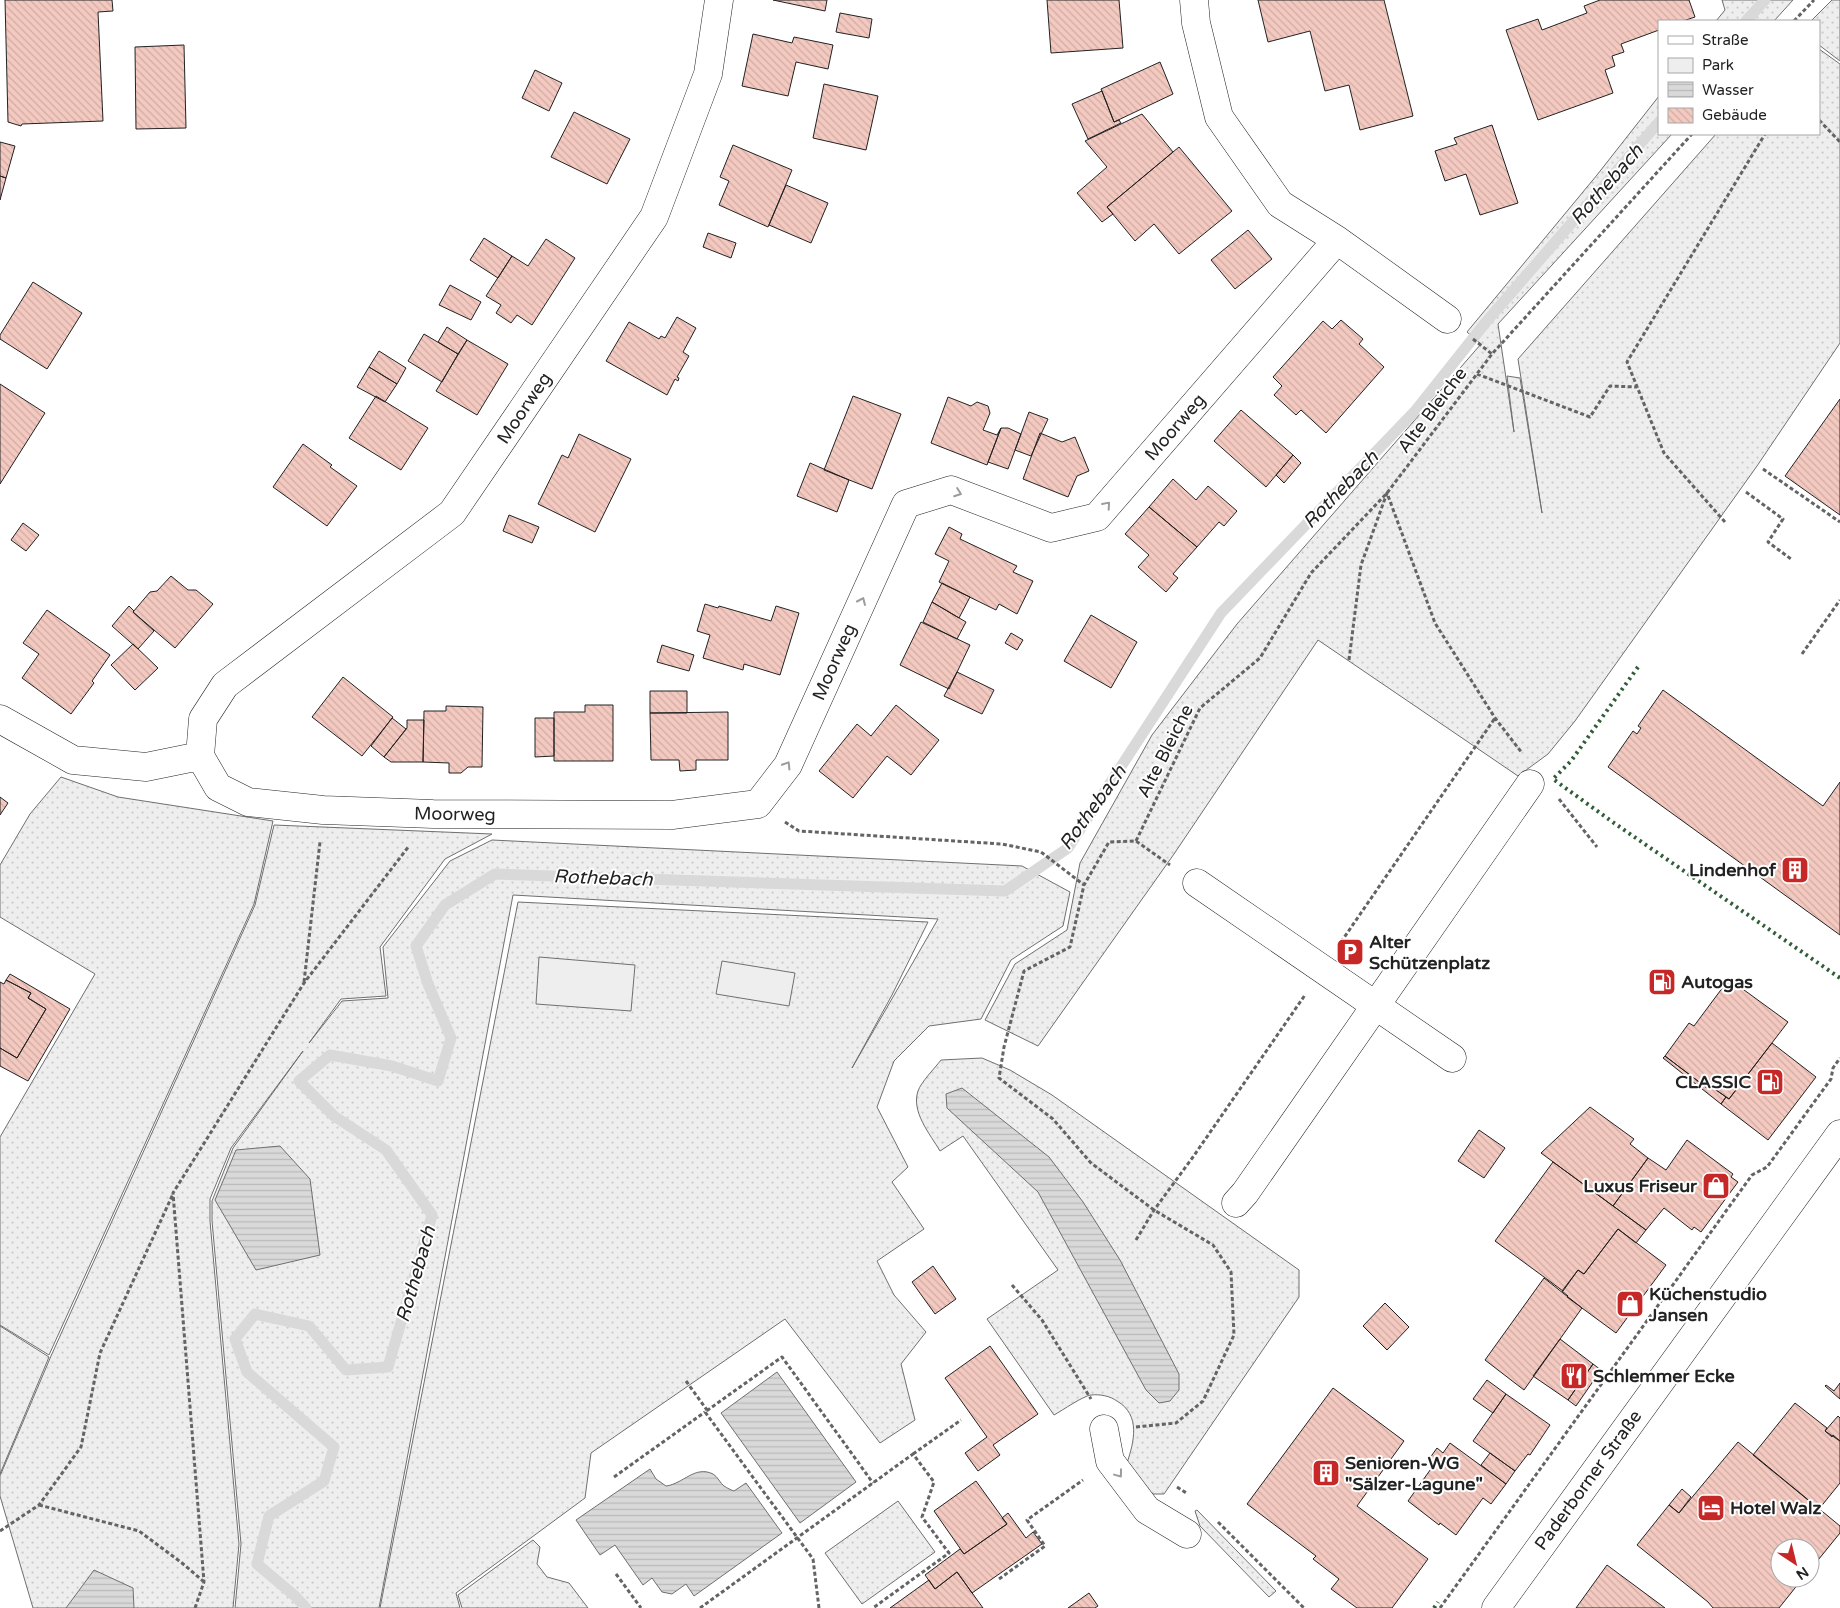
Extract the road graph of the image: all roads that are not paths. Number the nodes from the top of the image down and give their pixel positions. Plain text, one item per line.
1 (719, 0) edge
2 (1194, 0) edge
3 (1337, 240) junction
4 (1447, 319) dead end
5 (0, 719) edge
6 (200, 756) junction
7 (1530, 784) dead end
8 (1197, 883) road end
9 (1375, 1005) junction
10 (1452, 1058) dead end
11 (1840, 1134) edge
12 (1236, 1204) dead end
13 (1104, 1429) road end
14 (1187, 1534) dead end
15 (1496, 1608) edge

1 - 6 street, Moorweg
2 - 3 street
3 - 4 street
6 -> 3 street, Moorweg
5 - 6 street
7 - 9 street
8 - 9 street
9 - 10 street
9 - 12 street
11 - 15 street, Paderborner Straße
13 -> 14 street

